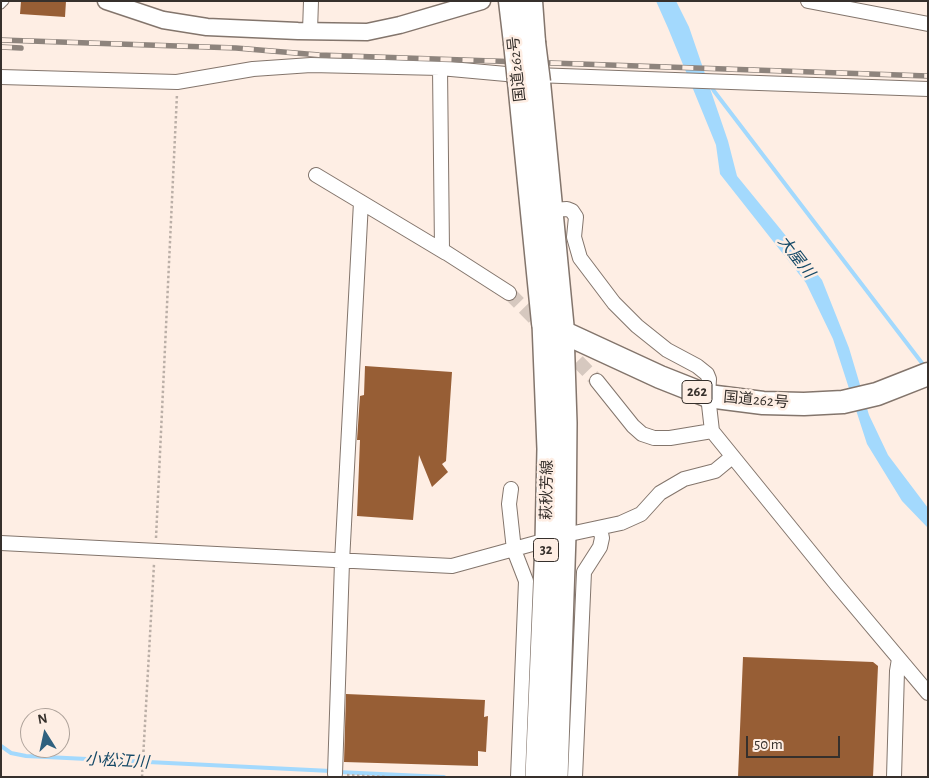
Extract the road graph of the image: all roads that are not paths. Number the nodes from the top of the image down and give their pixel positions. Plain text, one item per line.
1 (5, 1) edge
2 (106, 1) edge
3 (311, 1) edge
4 (482, 1) edge
5 (510, 1) edge
6 (530, 1) edge
7 (808, 1) edge
8 (1, 5) edge
9 (139, 7) edge
10 (928, 24) edge
11 (310, 31) junction
12 (525, 43) junction
13 (440, 68) junction
14 (1, 77) edge
15 (529, 82) junction
16 (928, 89) edge
17 (316, 175) dead end
18 (361, 202) junction
19 (552, 210) junction
20 (446, 252) junction
21 (509, 293) tunnel mouth
22 (543, 323) junction
23 (563, 332) junction
24 (928, 374) edge
25 (597, 381) tunnel mouth
26 (708, 396) junction
27 (712, 430) junction
28 (732, 457) junction
29 (511, 489) dead end
30 (600, 528) junction
31 (556, 539) junction
32 (1, 542) edge
33 (514, 550) junction
34 (342, 562) junction
35 (899, 659) junction
36 (928, 693) edge
37 (335, 774) road end
38 (518, 777) edge
39 (536, 777) edge
40 (557, 777) edge
41 (575, 777) edge
42 (894, 777) edge

1 - 8 lane
2 - 9 street
3 - 11 street
4 - 11 street
5 - 12 highway, 国道262号
6 - 12 highway, 国道262号
7 - 10 street
9 - 11 street
12 - 15 highway, 国道262号, bridge
13 - 14 street
13 - 16 street
13 - 20 street
15 - 19 highway, 国道262号
15 - 22 highway, 国道262号
17 - 18 street
18 - 20 street
18 - 34 street
19 - 23 highway, 国道262号
19 - 26 street
20 - 21 street
22 - 23 highway, 国道262号 / 262
22 - 31 main road, 萩秋芳線 / 32
23 - 26 highway, 国道262号 / 262
23 - 31 main road, 萩秋芳線 / 32
24 - 26 highway, 国道262号 / 262
25 - 27 street
26 - 27 street
27 - 28 street
28 - 30 street
28 - 35 street
29 - 33 street
30 - 31 street
30 - 41 street
31 - 33 street
31 - 39 main road, 萩秋芳線 / 32
31 - 40 main road, 萩秋芳線 / 32
32 - 34 street
33 - 34 street
33 - 38 street
34 - 37 street
35 - 36 street
35 - 42 street

